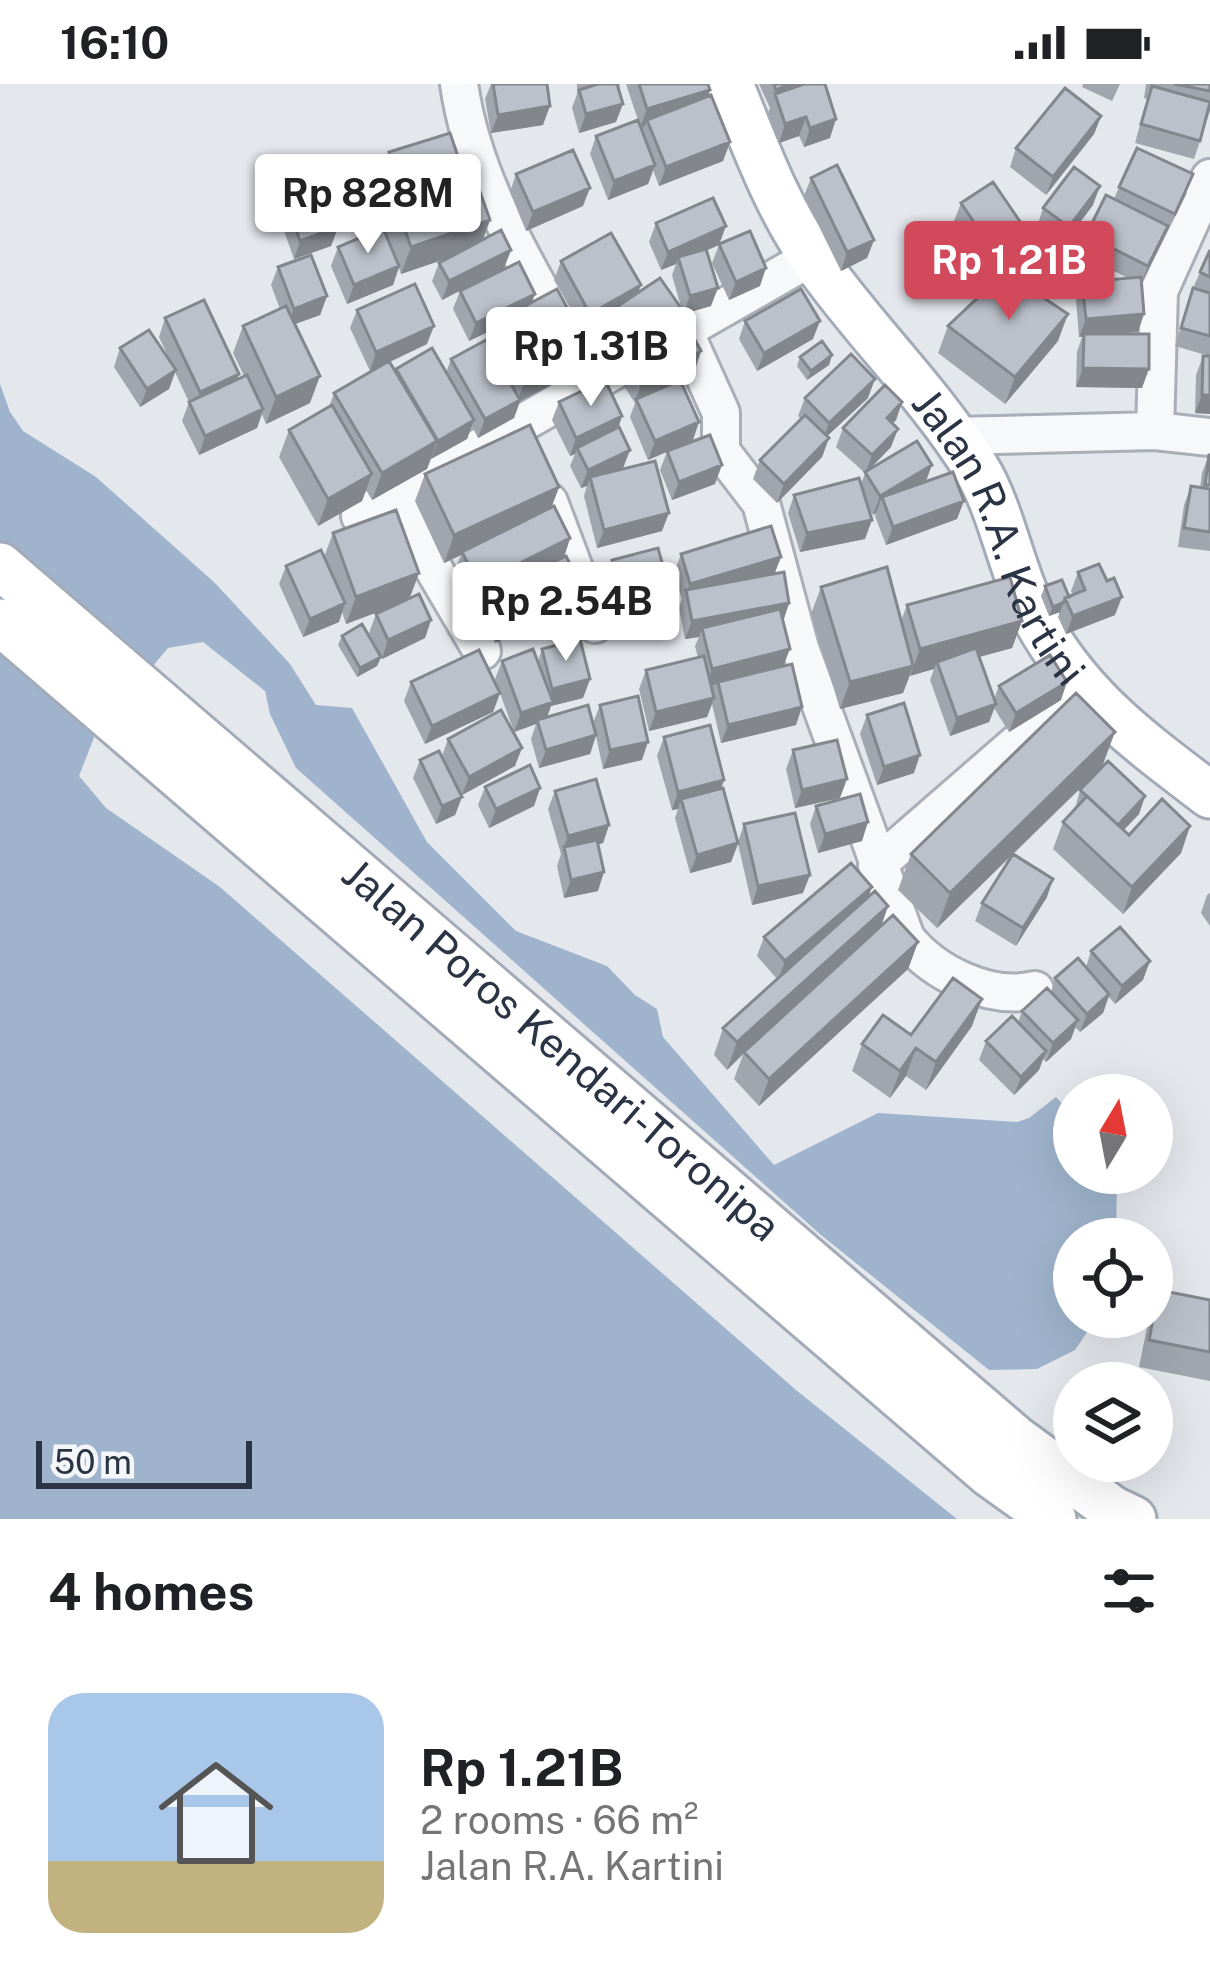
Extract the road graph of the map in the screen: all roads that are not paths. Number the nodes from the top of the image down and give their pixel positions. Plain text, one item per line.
1 (459, 84) edge
2 (730, 84) edge
3 (1210, 178) edge
4 (812, 257) junction
5 (684, 331) junction
6 (592, 384) junction
7 (1155, 431) junction
8 (953, 436) junction
9 (1210, 437) edge
10 (529, 448) junction
11 (392, 498) junction
12 (360, 516) dead end
13 (0, 566) edge
14 (0, 622) edge
15 (596, 624) dead end
16 (482, 651) edge
17 (1083, 686) junction
18 (179, 748) junction
19 (1210, 796) edge
20 (877, 865) junction
21 (1035, 990) dead end
22 (1053, 1519) edge
23 (1133, 1519) edge

1 - 6 street
2 - 4 main road, Jalan R.A. Kartini
3 - 7 street
4 - 5 street
4 - 8 main road, Jalan R.A. Kartini
5 - 6 street
5 - 20 street
6 - 10 street
7 - 8 street
7 - 9 street
8 - 17 main road, Jalan R.A. Kartini
10 - 11 street
10 - 15 street
11 - 12 street
11 - 16 street
13 - 18 main road, Jalan Poros Kendari-Toronipa
14 - 18 main road, Jalan Poros Kendari-Toronipa
17 - 19 main road, Jalan R.A. Kartini
17 - 20 street
18 - 22 main road, Jalan Poros Kendari-Toronipa
18 - 23 main road, Jalan Poros Kendari-Toronipa
20 - 21 street

